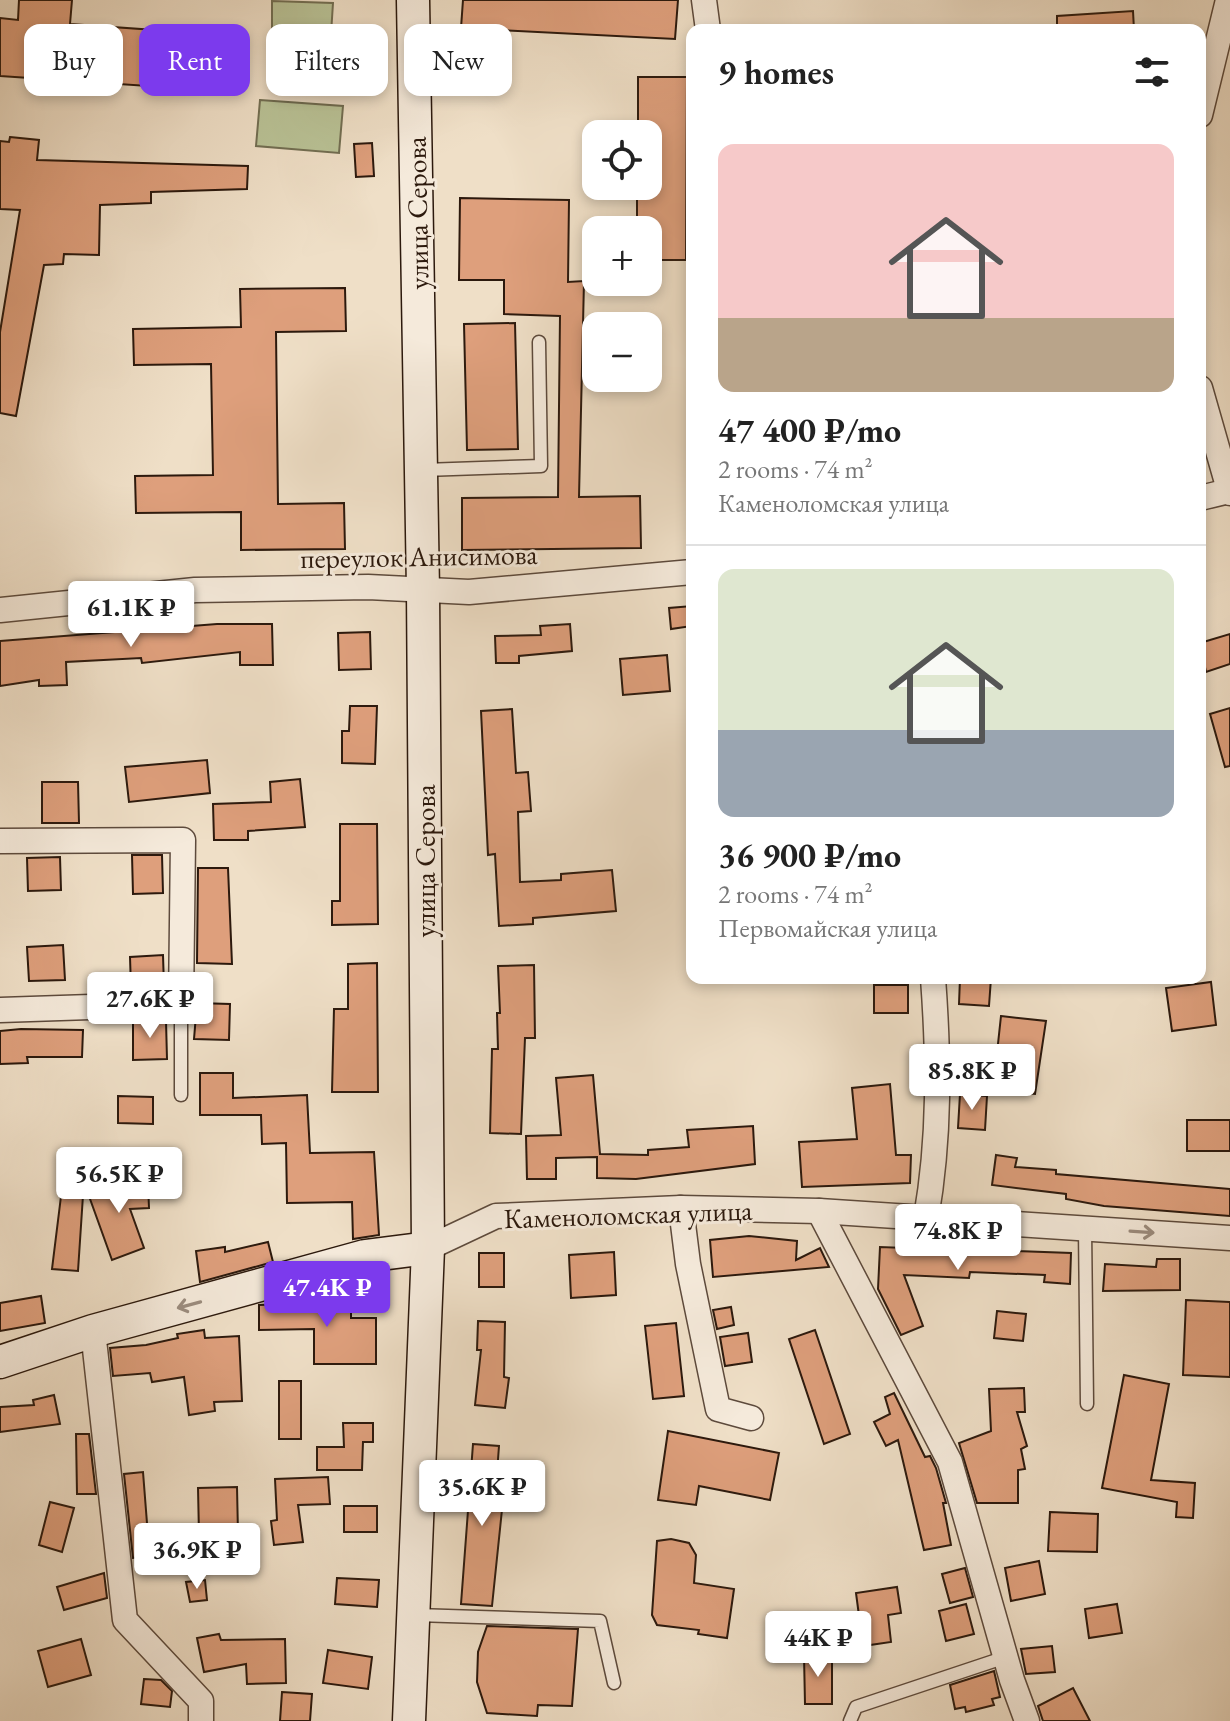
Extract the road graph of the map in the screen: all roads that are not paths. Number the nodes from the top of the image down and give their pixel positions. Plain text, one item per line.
1 (413, 0) edge
2 (704, 0) edge
3 (1228, 0) edge
4 (707, 24) edge
5 (1206, 90) edge
6 (539, 342) dead end
7 (1206, 409) edge
8 (421, 470) junction
9 (1230, 492) edge
10 (1206, 497) edge
11 (686, 573) edge
12 (423, 590) junction
13 (0, 610) edge
14 (0, 841) edge
15 (933, 984) edge
16 (181, 1004) junction
17 (0, 1010) edge
18 (181, 1095) dead end
19 (681, 1208) junction
20 (819, 1211) junction
21 (926, 1218) junction
22 (1085, 1228) junction
23 (1230, 1238) edge
24 (428, 1248) junction
25 (93, 1331) junction
26 (0, 1362) edge
27 (1087, 1404) dead end
28 (751, 1418) dead end
29 (413, 1615) junction
30 (1006, 1657) junction
31 (614, 1683) dead end
32 (201, 1721) edge
33 (409, 1721) edge
34 (850, 1721) edge
35 (1027, 1721) edge

1 - 8 main road, улица Серова
2 - 4 street
3 - 5 street
6 - 8 lane
7 - 9 street
8 - 12 main road, улица Серова
9 - 10 street
11 - 12 street, переулок Анисимова
12 - 13 street, переулок Анисимова
12 - 24 main road, улица Серова
14 - 16 street
15 - 21 street
16 - 17 street
16 - 18 lane
19 - 20 street, Каменоломская улица
19 - 24 street, Каменоломская улица
19 - 28 street
20 - 21 street, Каменоломская улица
20 - 30 street
21 - 22 street, Каменоломская улица
22 -> 23 street, Каменоломская улица
22 - 27 lane
24 -> 25 main road, Каменоломская улица
24 - 29 main road, улица Серова
25 - 26 main road, Каменоломская улица
25 - 32 street
29 - 31 lane
29 - 33 main road, улица Серова
30 - 34 lane
30 - 35 street

